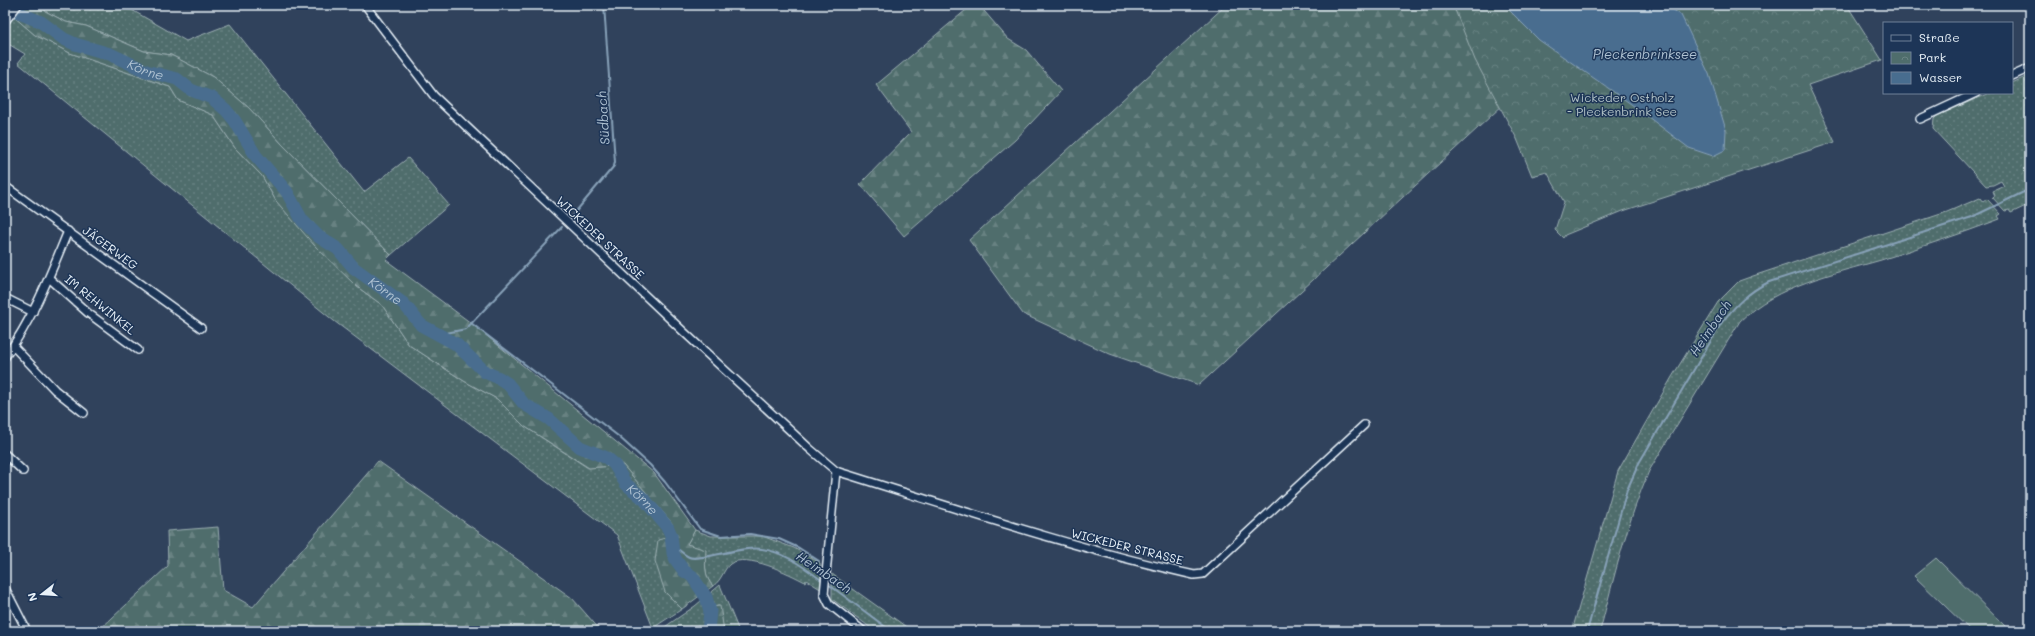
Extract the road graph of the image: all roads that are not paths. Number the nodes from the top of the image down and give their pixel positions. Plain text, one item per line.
1 (16, 5) edge
2 (365, 5) edge
3 (5, 19) edge
4 (2030, 68) edge
5 (2013, 76) edge
6 (1974, 94) edge
7 (1920, 119) dead end
8 (5, 186) edge
9 (68, 231) junction
10 (49, 278) junction
11 (5, 298) edge
12 (33, 312) junction
13 (201, 328) dead end
14 (13, 346) junction
15 (138, 350) dead end
16 (5, 357) edge
17 (84, 413) dead end
18 (1364, 425) dead end
19 (5, 454) edge
20 (23, 471) dead end
21 (836, 471) junction
22 (5, 588) edge
23 (27, 631) edge
24 (863, 631) edge

1 - 3 main road
2 - 21 street, WICKEDER STRASSE
4 - 5 street
6 - 7 street
8 - 9 street, JÄGERWEG
9 - 10 street
9 - 13 street, JÄGERWEG
10 - 12 street
10 - 15 street, IM REHWINKEL
11 - 12 street
12 - 14 street
14 - 16 street
14 - 17 street
18 - 21 street, WICKEDER STRASSE
19 - 20 street
21 - 24 street
22 - 23 street

